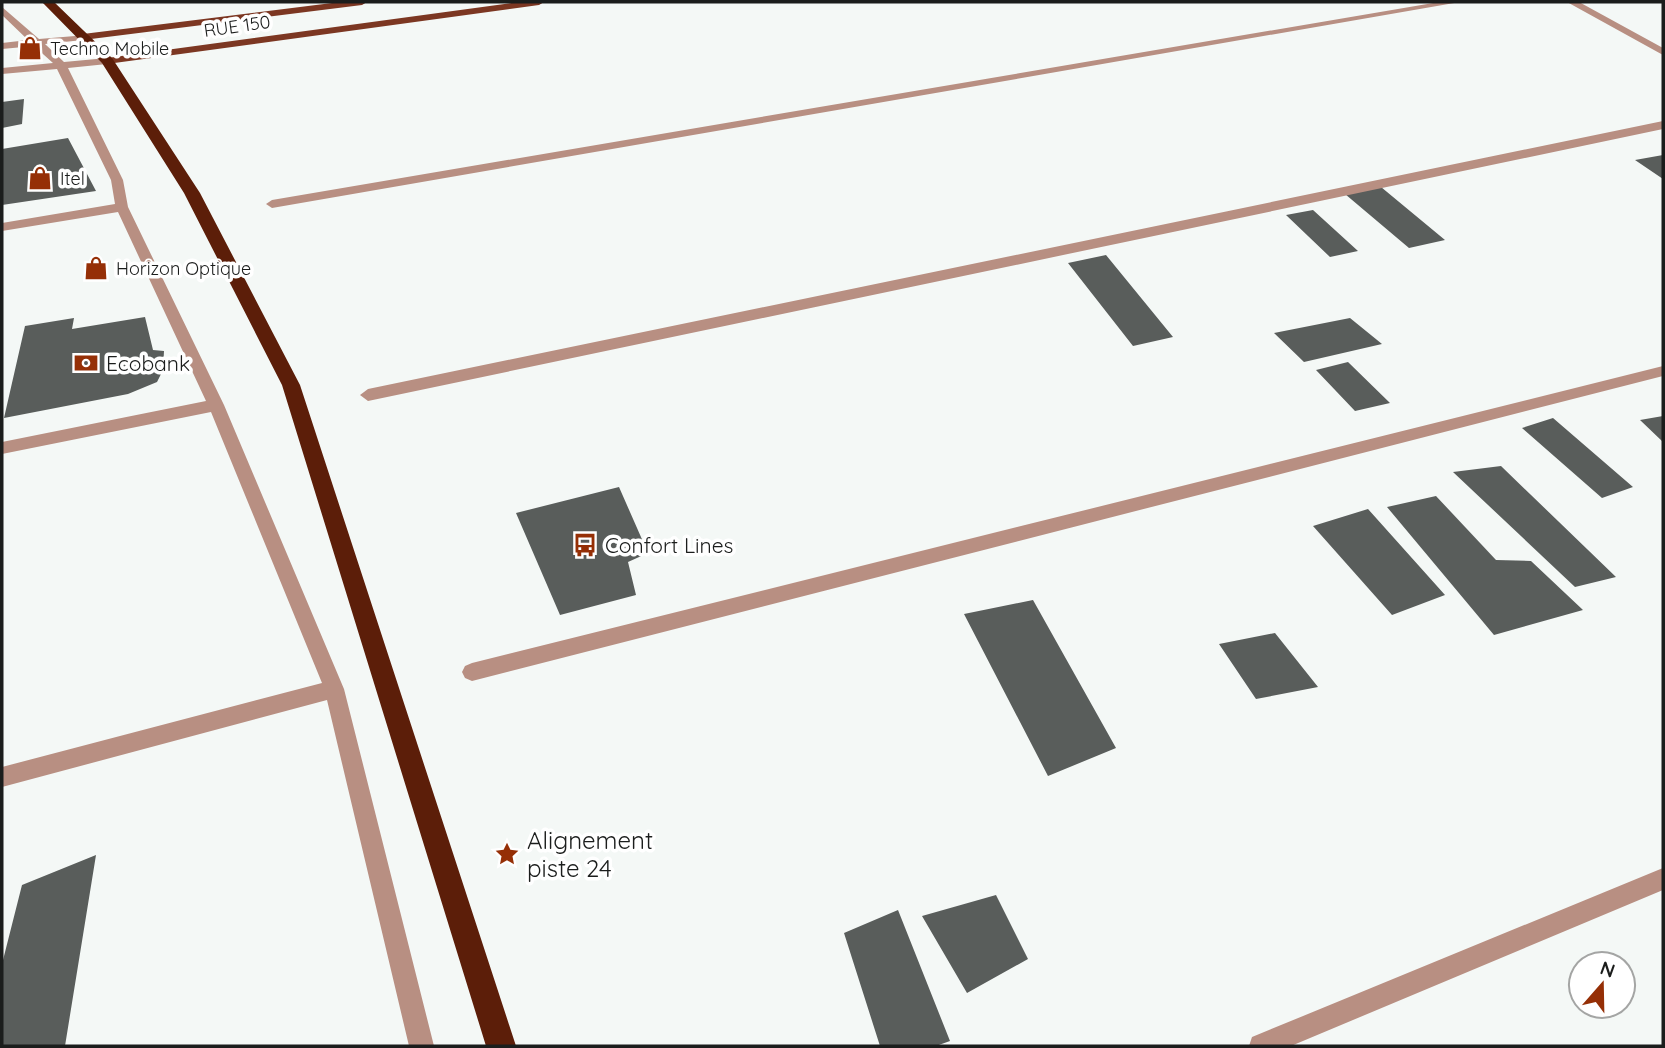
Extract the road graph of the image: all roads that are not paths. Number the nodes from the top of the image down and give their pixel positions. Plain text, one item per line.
1 (47, 2) edge
2 (362, 2) edge
3 (539, 2) edge
4 (1455, 2) edge
5 (1572, 2) edge
6 (2, 10) edge
7 (83, 37) junction
8 (35, 42) junction
9 (2, 46) edge
10 (1663, 52) edge
11 (107, 61) junction
12 (61, 65) junction
13 (2, 71) edge
14 (1663, 125) edge
15 (272, 204) dead end
16 (122, 207) junction
17 (2, 227) edge
18 (1663, 371) edge
19 (368, 395) dead end
20 (216, 405) junction
21 (2, 448) edge
22 (472, 672) dead end
23 (334, 689) junction
24 (2, 777) edge
25 (1663, 879) edge
26 (422, 1046) edge
27 (501, 1046) edge
28 (1261, 1046) edge

1 - 7 highway
2 - 7 main road, RUE 150
3 - 11 main road, RUE 150
4 - 15 street
5 - 10 street
6 - 8 street
7 - 8 street
7 - 11 highway
8 - 9 street
8 - 12 street
11 - 12 street
11 - 27 highway
12 - 13 street
12 - 16 street
14 - 19 street
16 - 17 street
16 - 20 street
18 - 22 street
20 - 21 street
20 - 23 street
23 - 24 street
23 - 26 street
25 - 28 street

